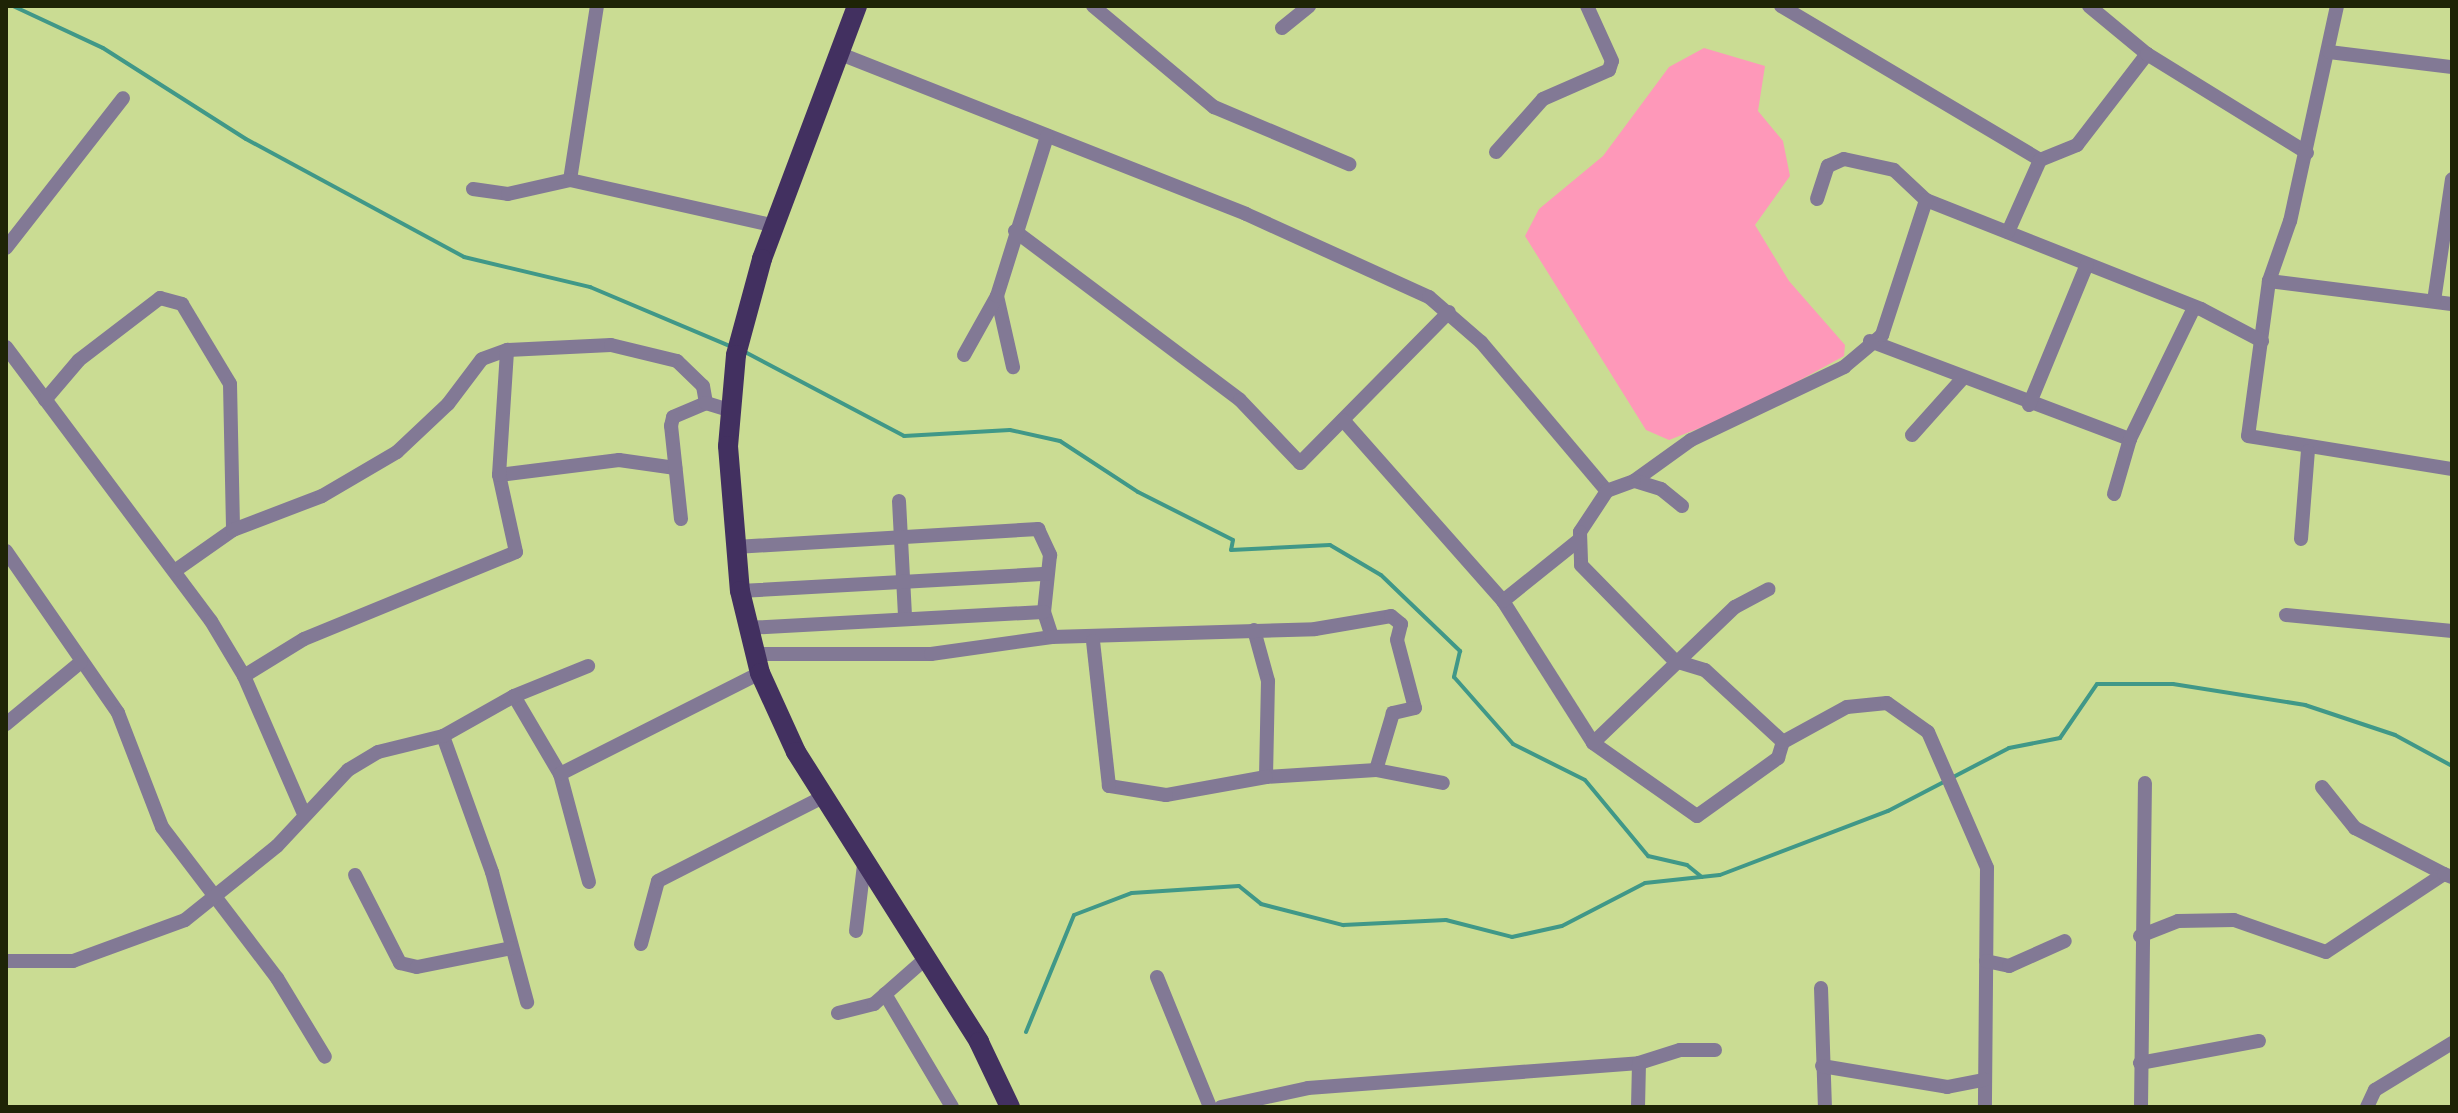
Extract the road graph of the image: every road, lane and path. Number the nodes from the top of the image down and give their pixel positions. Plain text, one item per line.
1 (597, 6) edge
2 (857, 6) edge
3 (1093, 6) edge
4 (1309, 6) edge
5 (1587, 6) edge
6 (1781, 6) edge
7 (2089, 6) edge
8 (2337, 6) edge
9 (1282, 28) dead end
10 (2329, 52) junction
11 (2147, 54) junction
12 (843, 55) junction
13 (2452, 67) edge
14 (123, 98) dead end
15 (1047, 136) junction
16 (1496, 152) dead end
17 (2307, 153) junction
18 (2040, 160) junction
19 (1349, 164) dead end
20 (2452, 179) edge
21 (570, 180) junction
22 (473, 189) dead end
23 (1817, 199) dead end
24 (1926, 200) junction
25 (776, 226) junction
26 (1015, 231) junction
27 (2008, 232) junction
28 (8, 243) edge
29 (2087, 264) junction
30 (2269, 281) junction
31 (997, 296) junction
32 (2434, 301) junction
33 (2452, 304) edge
34 (2194, 308) junction
35 (1449, 312) junction
36 (1870, 341) junction
37 (2262, 341) junction
38 (6, 347) edge
39 (507, 350) junction
40 (964, 355) dead end
41 (1013, 367) dead end
42 (1963, 378) junction
43 (45, 400) junction
44 (706, 403) junction
45 (2029, 405) junction
46 (729, 410) junction
47 (1343, 420) junction
48 (1912, 435) dead end
49 (2130, 439) junction
50 (2308, 451) junction
51 (675, 468) junction
52 (2452, 469) edge
53 (499, 475) junction
54 (1634, 481) junction
55 (1607, 491) junction
56 (2114, 494) dead end
57 (899, 501) dead end
58 (1682, 506) dead end
59 (681, 519) dead end
60 (233, 530) junction
61 (899, 537) junction
62 (2301, 539) dead end
63 (1579, 540) junction
64 (735, 547) junction
65 (6, 551) edge
66 (176, 570) junction
67 (1047, 574) junction
68 (902, 577) junction
69 (1769, 589) dead end
70 (740, 591) junction
71 (1503, 601) junction
72 (1044, 612) junction
73 (2286, 615) dead end
74 (905, 617) junction
75 (747, 628) junction
76 (1254, 630) junction
77 (2452, 631) edge
78 (1052, 637) junction
79 (1093, 641) junction
80 (81, 662) junction
81 (757, 663) junction
82 (1679, 663) junction
83 (588, 666) dead end
84 (244, 676) junction
85 (514, 696) junction
86 (6, 724) edge
87 (443, 736) junction
88 (1783, 742) junction
89 (1593, 743) junction
90 (1376, 770) junction
91 (560, 774) junction
92 (1266, 777) junction
93 (1443, 783) dead end
94 (2145, 783) dead end
95 (2322, 787) dead end
96 (821, 798) junction
97 (303, 812) junction
98 (864, 865) junction
99 (355, 875) dead end
100 (2448, 876) edge
101 (589, 882) dead end
102 (212, 896) junction
103 (856, 931) dead end
104 (2140, 936) junction
105 (2065, 941) dead end
106 (641, 944) dead end
107 (511, 948) junction
108 (924, 960) junction
109 (6, 961) edge
110 (1986, 961) junction
111 (1157, 977) dead end
112 (1821, 988) dead end
113 (885, 994) junction
114 (527, 1002) dead end
115 (838, 1013) dead end
116 (2259, 1041) dead end
117 (2452, 1043) edge
118 (1715, 1050) dead end
119 (325, 1057) dead end
120 (1639, 1063) junction
121 (2140, 1063) junction
122 (1822, 1066) junction
123 (1984, 1080) junction
124 (952, 1107) edge
125 (1010, 1107) edge
126 (1210, 1107) edge
127 (1221, 1107) edge
128 (1638, 1107) edge
129 (1825, 1107) edge
130 (1985, 1107) edge
131 (2141, 1107) edge
132 (2367, 1107) edge

1 - 21 street
2 - 12 main road
3 - 19 street
4 - 9 street
5 - 16 street
6 - 18 street
7 - 11 street
8 - 10 street
10 - 13 street
10 - 17 street
11 - 17 street
11 - 18 street
12 - 15 street
12 - 25 main road
14 - 28 street
15 - 26 street
15 - 35 street
17 - 30 street
18 - 27 street
20 - 32 street
21 - 22 street
21 - 25 street
23 - 24 street
24 - 27 street
24 - 36 street
25 - 46 main road
26 - 31 street
26 - 47 street
27 - 29 street
29 - 34 street
29 - 45 street
30 - 32 street
30 - 37 street
31 - 40 street
31 - 41 street
32 - 33 street
34 - 37 street
34 - 49 street
35 - 47 street
35 - 55 street
36 - 42 street
36 - 54 street
37 - 50 street
38 - 43 street
39 - 44 street
39 - 53 street
39 - 60 street
42 - 45 street
42 - 48 street
43 - 60 street
43 - 66 street
44 - 46 street
44 - 51 street
45 - 49 street
46 - 64 main road
47 - 71 street
49 - 56 street
50 - 52 street
50 - 62 street
51 - 53 street
51 - 59 street
53 - 84 street
54 - 55 street
54 - 58 street
55 - 63 street
57 - 61 street
60 - 66 street
61 - 64 street
61 - 67 street
61 - 68 street
63 - 71 street
63 - 82 street
64 - 70 main road
65 - 80 street
66 - 84 street
67 - 68 street
67 - 72 street
68 - 70 street
68 - 74 street
69 - 82 street
70 - 75 main road
71 - 89 street
72 - 74 street
72 - 78 street
73 - 77 street
74 - 75 street
75 - 81 main road
76 - 79 street
76 - 90 street
76 - 92 street
78 - 79 street
78 - 81 street
79 - 92 street
80 - 86 street
80 - 102 street
81 - 91 street
81 - 96 main road
82 - 88 street
82 - 89 street
83 - 85 street
84 - 97 street
85 - 87 street
85 - 91 street
87 - 97 street
87 - 107 street
88 - 89 street
88 - 110 street
90 - 92 street
90 - 93 street
91 - 101 street
94 - 104 street
95 - 100 street
96 - 98 main road
96 - 106 street
97 - 102 street
98 - 103 street
98 - 108 main road
99 - 107 street
100 - 104 street
102 - 109 street
102 - 119 street
104 - 121 street
105 - 110 street
107 - 114 street
108 - 113 street
108 - 125 main road
110 - 123 street
111 - 126 street
112 - 122 street
113 - 115 street
113 - 124 street
116 - 121 street
117 - 132 street
118 - 120 street
120 - 127 street
120 - 128 street
121 - 131 street
122 - 123 street
122 - 129 street
123 - 130 street

